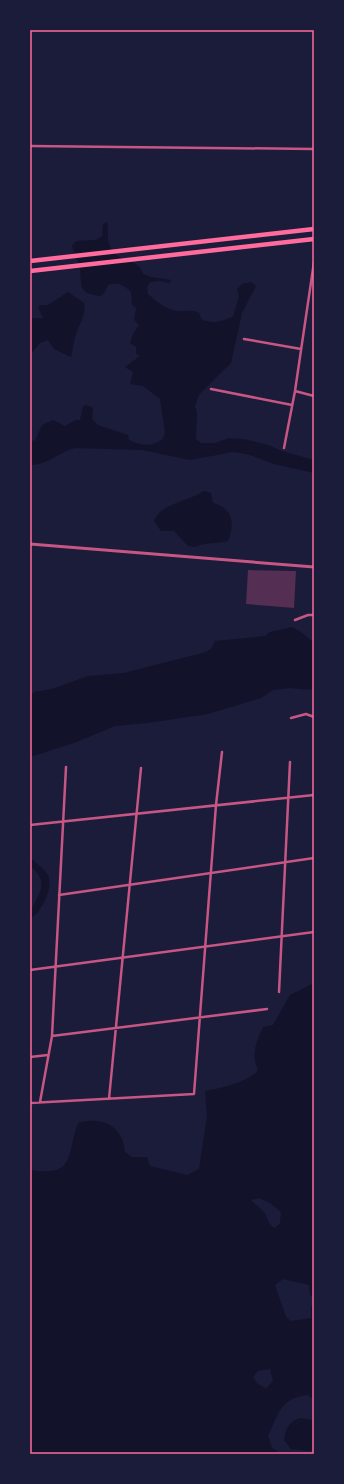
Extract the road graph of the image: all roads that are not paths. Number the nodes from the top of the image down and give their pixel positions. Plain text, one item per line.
1 (30, 146) edge
2 (314, 149) edge
3 (314, 228) edge
4 (314, 239) edge
5 (30, 261) edge
6 (314, 262) edge
7 (30, 271) edge
8 (244, 339) dead end
9 (301, 349) junction
10 (211, 389) dead end
11 (295, 391) junction
12 (314, 396) edge
13 (292, 405) junction
14 (284, 448) dead end
15 (30, 544) edge
16 (314, 567) edge
17 (314, 615) edge
18 (295, 620) dead end
19 (314, 717) edge
20 (291, 718) dead end
21 (222, 752) dead end
22 (290, 762) dead end
23 (66, 767) dead end
24 (141, 768) dead end
25 (314, 795) edge
26 (288, 797) junction
27 (216, 805) junction
28 (137, 814) junction
29 (62, 822) junction
30 (30, 825) edge
31 (314, 858) edge
32 (285, 862) junction
33 (211, 873) junction
34 (131, 884) junction
35 (59, 895) junction
36 (314, 932) edge
37 (282, 935) junction
38 (205, 946) junction
39 (123, 957) junction
40 (55, 967) junction
41 (30, 970) edge
42 (279, 992) dead end
43 (267, 1009) dead end
44 (200, 1017) junction
45 (116, 1028) junction
46 (52, 1036) junction
47 (48, 1055) junction
48 (30, 1057) edge
49 (109, 1099) junction
50 (40, 1102) junction
51 (30, 1103) edge

1 - 2 street
3 - 5 highway
4 - 7 highway
6 - 9 street
8 - 9 street
9 - 11 street
10 - 13 street
11 - 12 street
11 - 13 street
13 - 14 street
15 - 16 street
17 - 18 street
19 - 20 street
21 - 27 street
22 - 26 street
23 - 29 street
24 - 28 street
25 - 26 street
26 - 27 street
26 - 32 street
27 - 28 street
27 - 33 street
28 - 29 street
28 - 34 street
29 - 30 street
29 - 35 street
31 - 32 street
32 - 33 street
32 - 37 street
33 - 34 street
33 - 38 street
34 - 35 street
34 - 39 street
35 - 40 street
36 - 37 street
37 - 38 street
37 - 42 street
38 - 39 street
38 - 44 street
39 - 40 street
39 - 45 street
40 - 41 street
40 - 46 street
43 - 44 street
44 - 45 street
44 - 49 street
45 - 46 street
45 - 49 street
46 - 47 street
47 - 48 street
47 - 50 street
49 - 50 street
50 - 51 street

